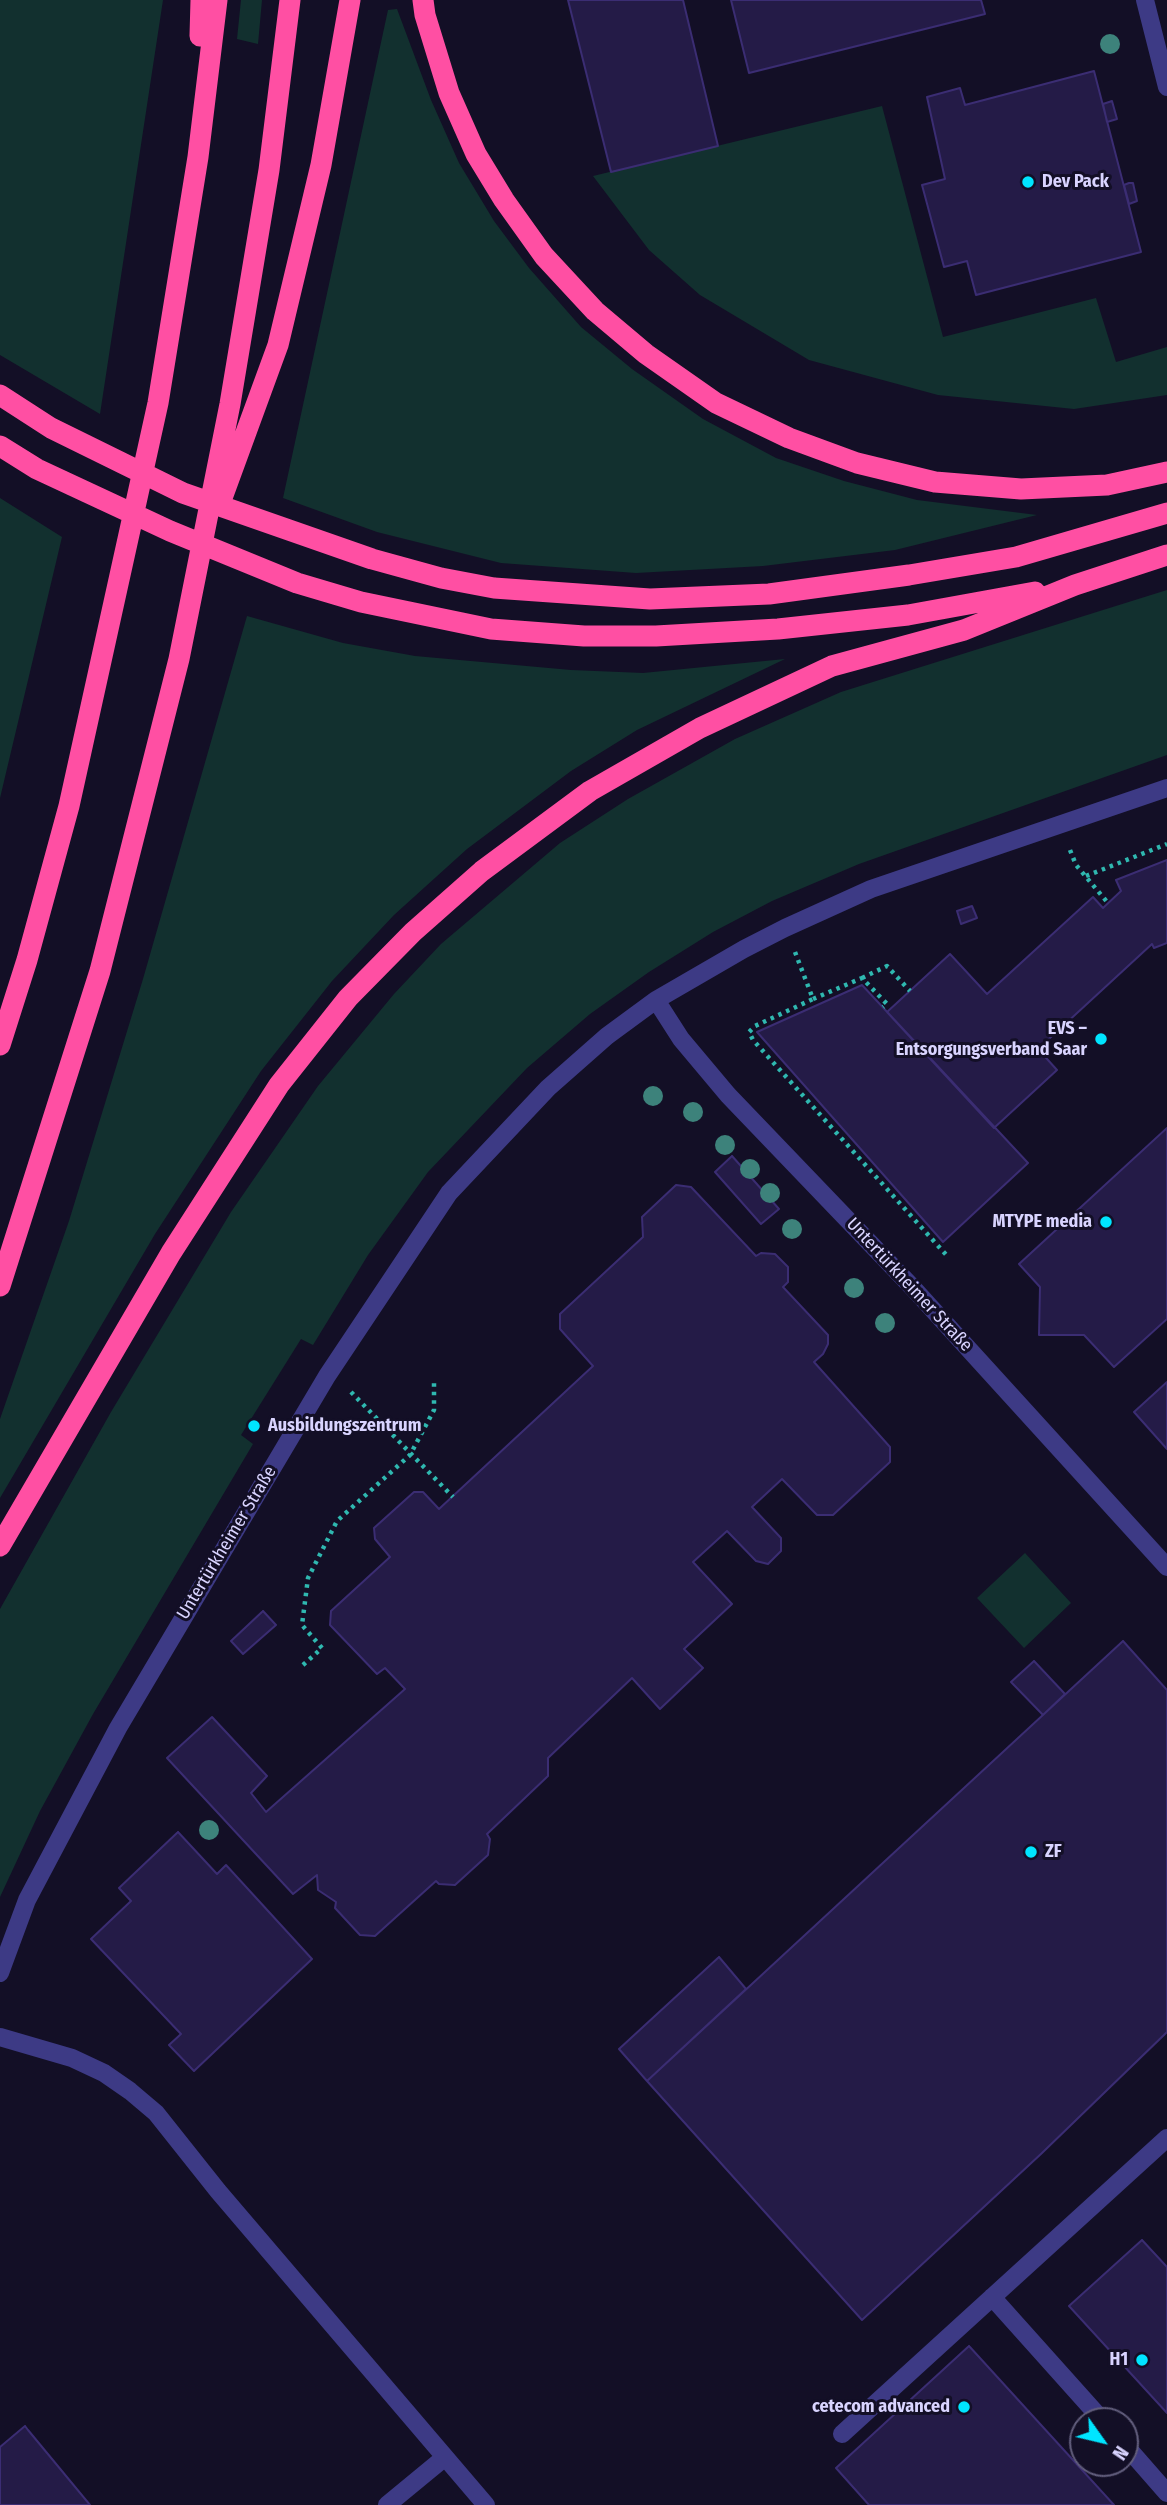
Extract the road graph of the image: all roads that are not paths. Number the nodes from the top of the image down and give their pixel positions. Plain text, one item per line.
1 (201, 0) edge
2 (217, 0) edge
3 (290, 0) edge
4 (350, 0) edge
5 (423, 0) edge
6 (1145, 0) edge
7 (1167, 87) edge
8 (198, 157) junction
9 (0, 395) edge
10 (0, 446) edge
11 (1167, 472) edge
12 (1167, 513) edge
13 (1167, 555) edge
14 (200, 561) junction
15 (1075, 585) junction
16 (1167, 788) edge
17 (656, 1000) junction
18 (0, 1045) edge
19 (0, 1286) edge
20 (0, 1546) edge
21 (1167, 1567) edge
22 (0, 1973) edge
23 (0, 2036) edge
24 (1167, 2138) edge
25 (992, 2297) junction
26 (1090, 2407) edge
27 (842, 2434) dead end
28 (444, 2458) junction
29 (1139, 2461) edge
30 (1167, 2493) edge
31 (387, 2505) edge
32 (486, 2505) edge

1 - 8 highway
2 - 8 highway
3 - 14 highway
4 - 14 highway
5 - 11 highway
6 - 7 street
8 - 18 highway
9 - 12 highway
10 - 15 highway
13 - 15 highway
14 - 19 highway
15 - 20 highway
16 - 17 street, Untertürkheimer Straße
17 - 21 street, Untertürkheimer Straße
17 - 22 street, Untertürkheimer Straße
23 - 28 street
24 - 25 street
25 - 26 street
25 - 27 street
28 - 31 street
28 - 32 street
29 - 30 street

